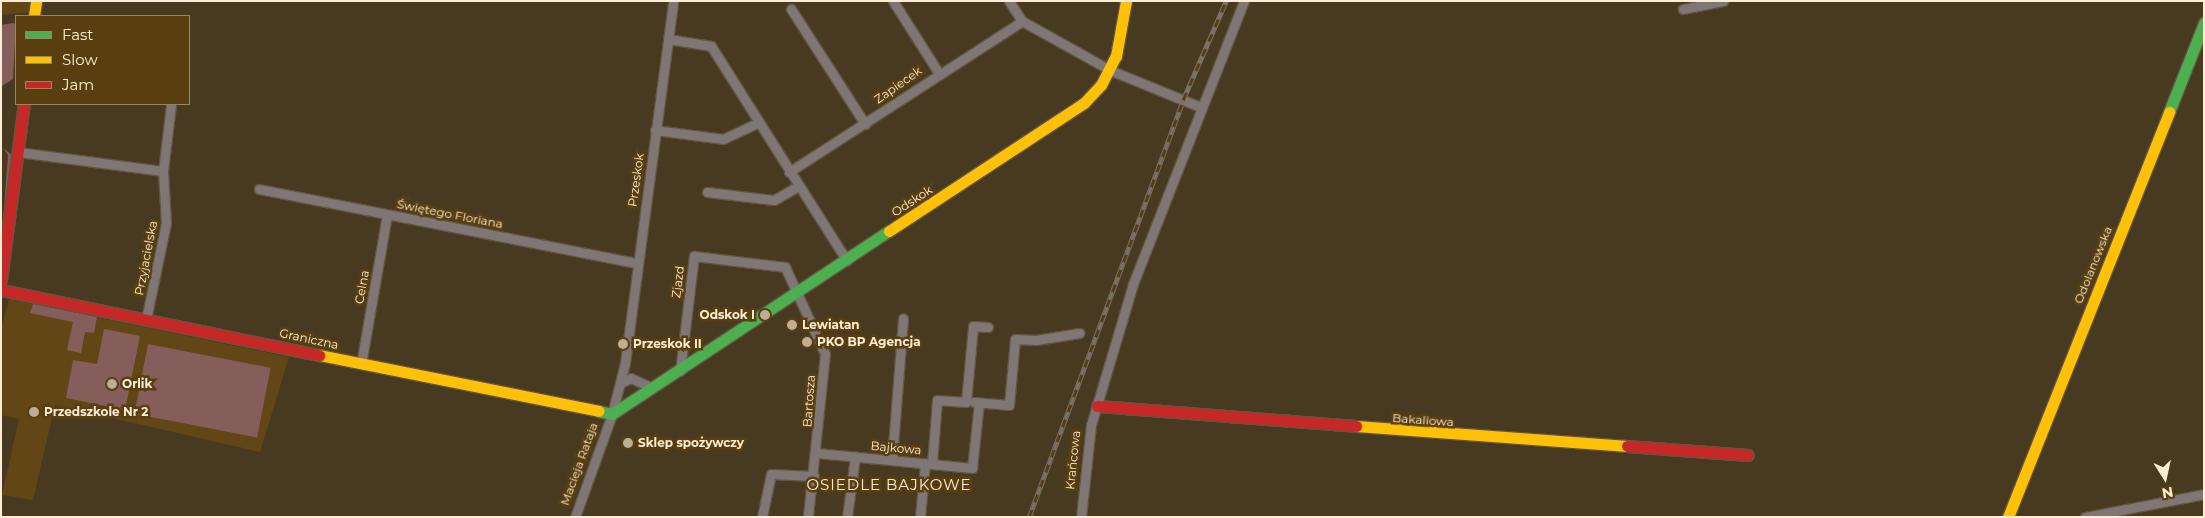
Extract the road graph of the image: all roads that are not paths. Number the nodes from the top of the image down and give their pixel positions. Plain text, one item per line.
1 (36, 1) edge
2 (673, 1) edge
3 (894, 1) edge
4 (1009, 1) edge
5 (1126, 1) edge
6 (1244, 1) edge
7 (1722, 1) edge
8 (791, 9) dead end
9 (1683, 9) dead end
10 (34, 15) edge
11 (1022, 21) junction
12 (2204, 23) edge
13 (668, 39) junction
14 (1110, 70) junction
15 (938, 72) junction
16 (24, 105) edge
17 (171, 105) dead end
18 (1200, 107) junction
19 (759, 122) junction
20 (865, 124) junction
21 (655, 130) junction
22 (18, 152) junction
23 (163, 171) junction
24 (789, 172) junction
25 (798, 186) junction
26 (259, 189) dead end
27 (708, 192) dead end
28 (387, 215) junction
29 (846, 261) junction
30 (637, 263) junction
31 (1, 280) edge
32 (1, 290) edge
33 (797, 294) junction
34 (903, 318) dead end
35 (146, 320) junction
36 (988, 327) dead end
37 (1079, 333) dead end
38 (625, 363) junction
39 (361, 364) junction
40 (680, 371) junction
41 (636, 381) junction
42 (619, 388) junction
43 (652, 388) junction
44 (635, 400) junction
45 (966, 402) junction
46 (979, 403) junction
47 (1097, 406) junction
48 (612, 414) junction
49 (818, 453) junction
50 (1748, 455) dead end
51 (855, 457) junction
52 (892, 459) junction
53 (928, 463) junction
54 (814, 476) junction
55 (2204, 494) edge
56 (574, 517) edge
57 (762, 517) edge
58 (808, 517) edge
59 (847, 517) edge
60 (920, 517) edge
61 (1081, 517) edge
62 (2008, 517) edge
63 (2085, 517) edge

1 - 10 street
2 - 13 street, Przeskok
3 - 15 street
4 - 11 street
5 - 14 street
6 - 18 street, Krańcowa
7 - 9 street
8 - 20 street
11 - 14 street
11 - 15 street, Zapiecek
12 - 62 street, Odolanowska
13 - 19 street
13 - 21 street, Przeskok
14 - 18 street
14 - 29 street, Odskok
15 - 20 street, Zapiecek
16 - 22 street
17 - 23 street, Przyjacielska
18 - 47 street, Krańcowa
19 - 21 street
19 - 24 street
20 - 24 street, Zapiecek
21 - 30 street, Przeskok
22 - 23 street
22 - 31 street
23 - 35 street, Przyjacielska
24 - 25 street
25 - 27 street
25 - 29 street
26 - 28 street, Świętego Floriana
28 - 30 street, Świętego Floriana
28 - 39 street, Celna
29 - 33 street, Odskok
30 - 38 street, Przeskok
32 - 35 street, Graniczna
33 - 40 street, Odskok
33 - 40 street, Zjazd
33 - 49 street, Bartosza
34 - 52 street
35 - 39 street, Graniczna
36 - 45 street
37 - 46 street
38 - 41 street
38 - 42 street, Przeskok
39 - 48 street, Graniczna
40 - 43 street, Odskok
41 - 42 street
41 - 43 street
41 - 44 street
42 - 44 street
42 - 48 street, Przeskok
43 - 44 street, Odskok
44 - 48 street, Macieja Rataja
45 - 46 street
45 - 53 street
46 - 53 street, Bajkowa
47 - 50 street, Bakaliowa
47 - 61 street, Krańcowa
48 - 56 street, Macieja Rataja
49 - 51 street, Bajkowa
49 - 54 street, Bartosza
51 - 52 street, Bajkowa
51 - 59 street
52 - 53 street, Bajkowa
53 - 60 street
54 - 57 street
54 - 58 street, Bartosza
55 - 63 street

